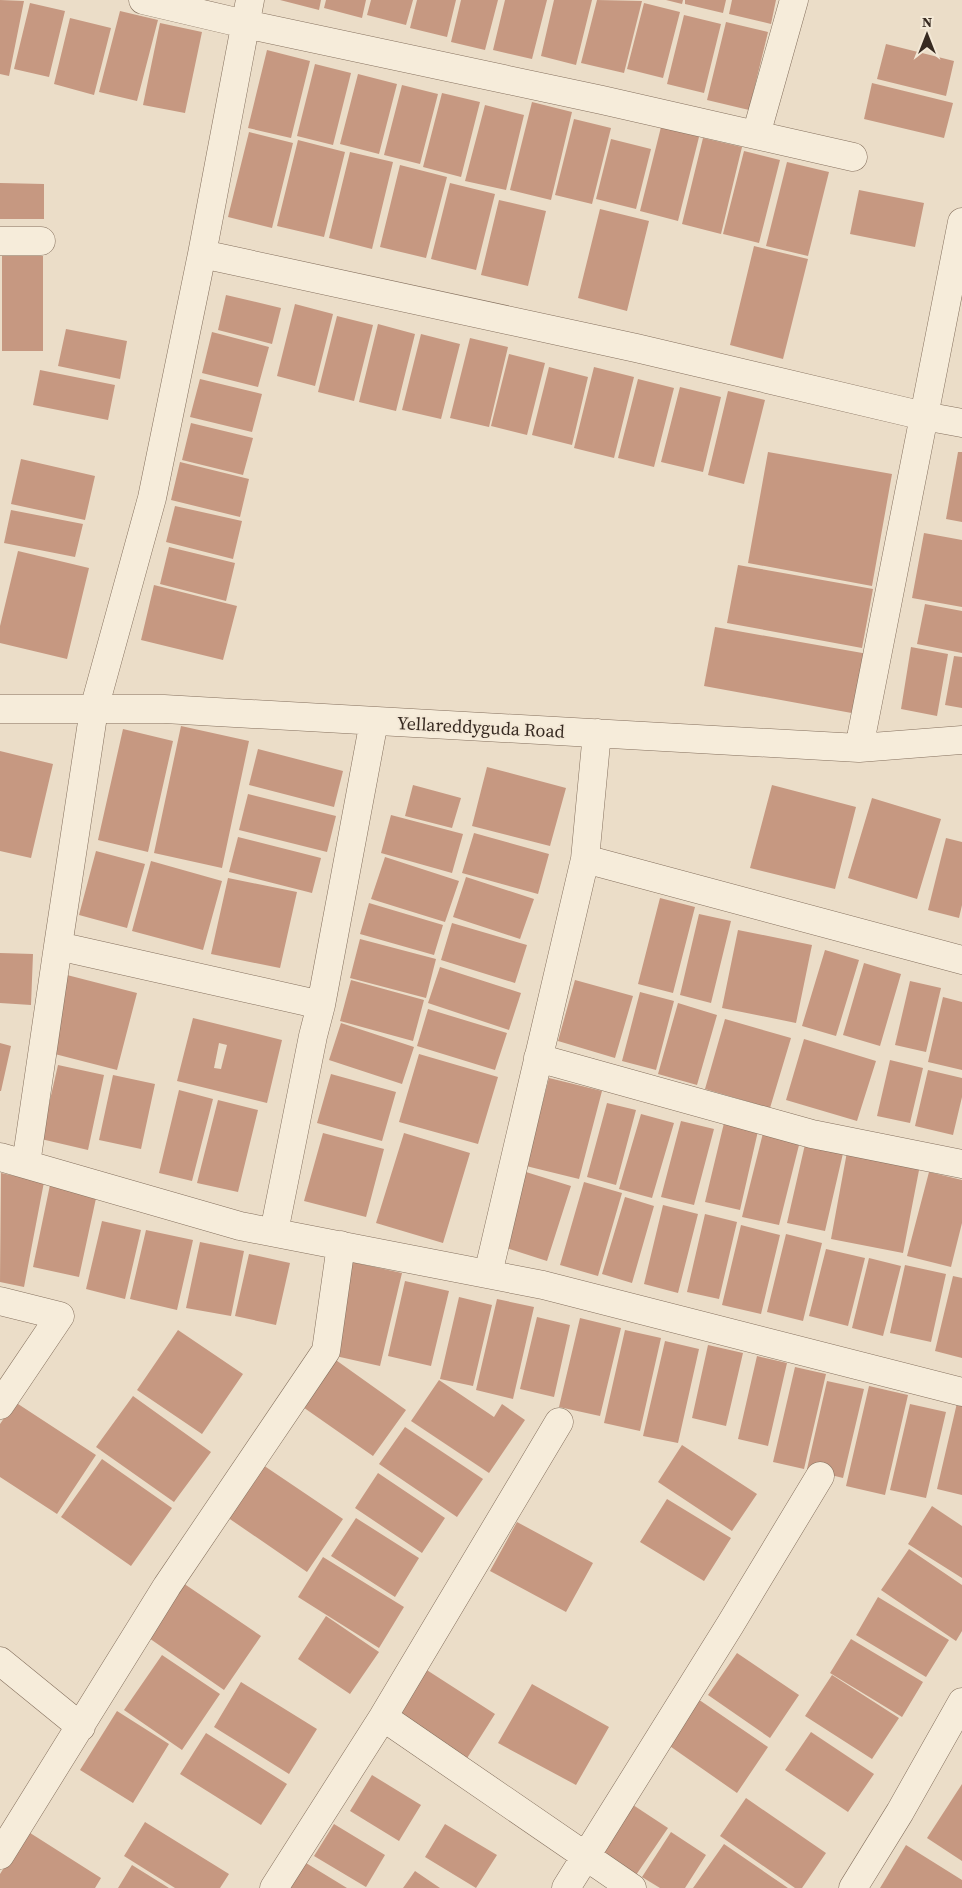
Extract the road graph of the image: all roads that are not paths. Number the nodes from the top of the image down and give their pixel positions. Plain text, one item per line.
1 (143, 0) edge
2 (794, 0) edge
3 (247, 12) edge
4 (756, 135) junction
5 (853, 157) dead end
6 (962, 222) edge
7 (0, 241) edge
8 (41, 241) dead end
9 (202, 254) junction
10 (924, 416) junction
11 (962, 423) edge
12 (0, 709) edge
13 (94, 709) junction
14 (374, 721) junction
15 (597, 734) junction
16 (962, 740) edge
17 (859, 748) junction
18 (585, 859) junction
19 (58, 946) junction
20 (962, 960) edge
21 (321, 1004) junction
22 (538, 1058) junction
23 (13, 1160) edge
24 (962, 1164) edge
25 (274, 1232) junction
26 (341, 1246) junction
27 (488, 1274) junction
28 (0, 1301) edge
29 (962, 1392) edge
30 (0, 1405) edge
31 (559, 1422) dead end
32 (820, 1476) dead end
33 (0, 1661) edge
34 (962, 1702) edge
35 (383, 1717) junction
36 (80, 1727) junction
37 (0, 1855) edge
38 (586, 1857) junction
39 (274, 1888) edge
40 (566, 1888) edge
41 (632, 1888) edge
42 (853, 1888) edge

1 - 3 street
2 - 4 street
3 - 4 street
3 - 9 street
4 - 5 street
6 - 10 street
7 - 8 street
9 - 10 street
9 - 13 street
10 - 11 street
10 - 17 street
12 - 13 street, Yellareddyguda Road
13 - 14 street, Yellareddyguda Road
13 - 19 street
14 - 15 street, Yellareddyguda Road
14 - 21 street
15 - 17 street, Yellareddyguda Road
15 - 18 street
16 - 17 street, Yellareddyguda Road
18 - 20 street
18 - 22 street
19 - 21 street
19 - 23 street
21 - 25 street
22 - 24 street
22 - 27 street
23 - 25 street
25 - 26 street
26 - 27 street
26 - 36 street
27 - 29 street
28 - 30 street
31 - 35 street
32 - 38 street
33 - 36 street
34 - 42 street
35 - 38 street
35 - 39 street
36 - 37 street
38 - 40 street
38 - 41 street

